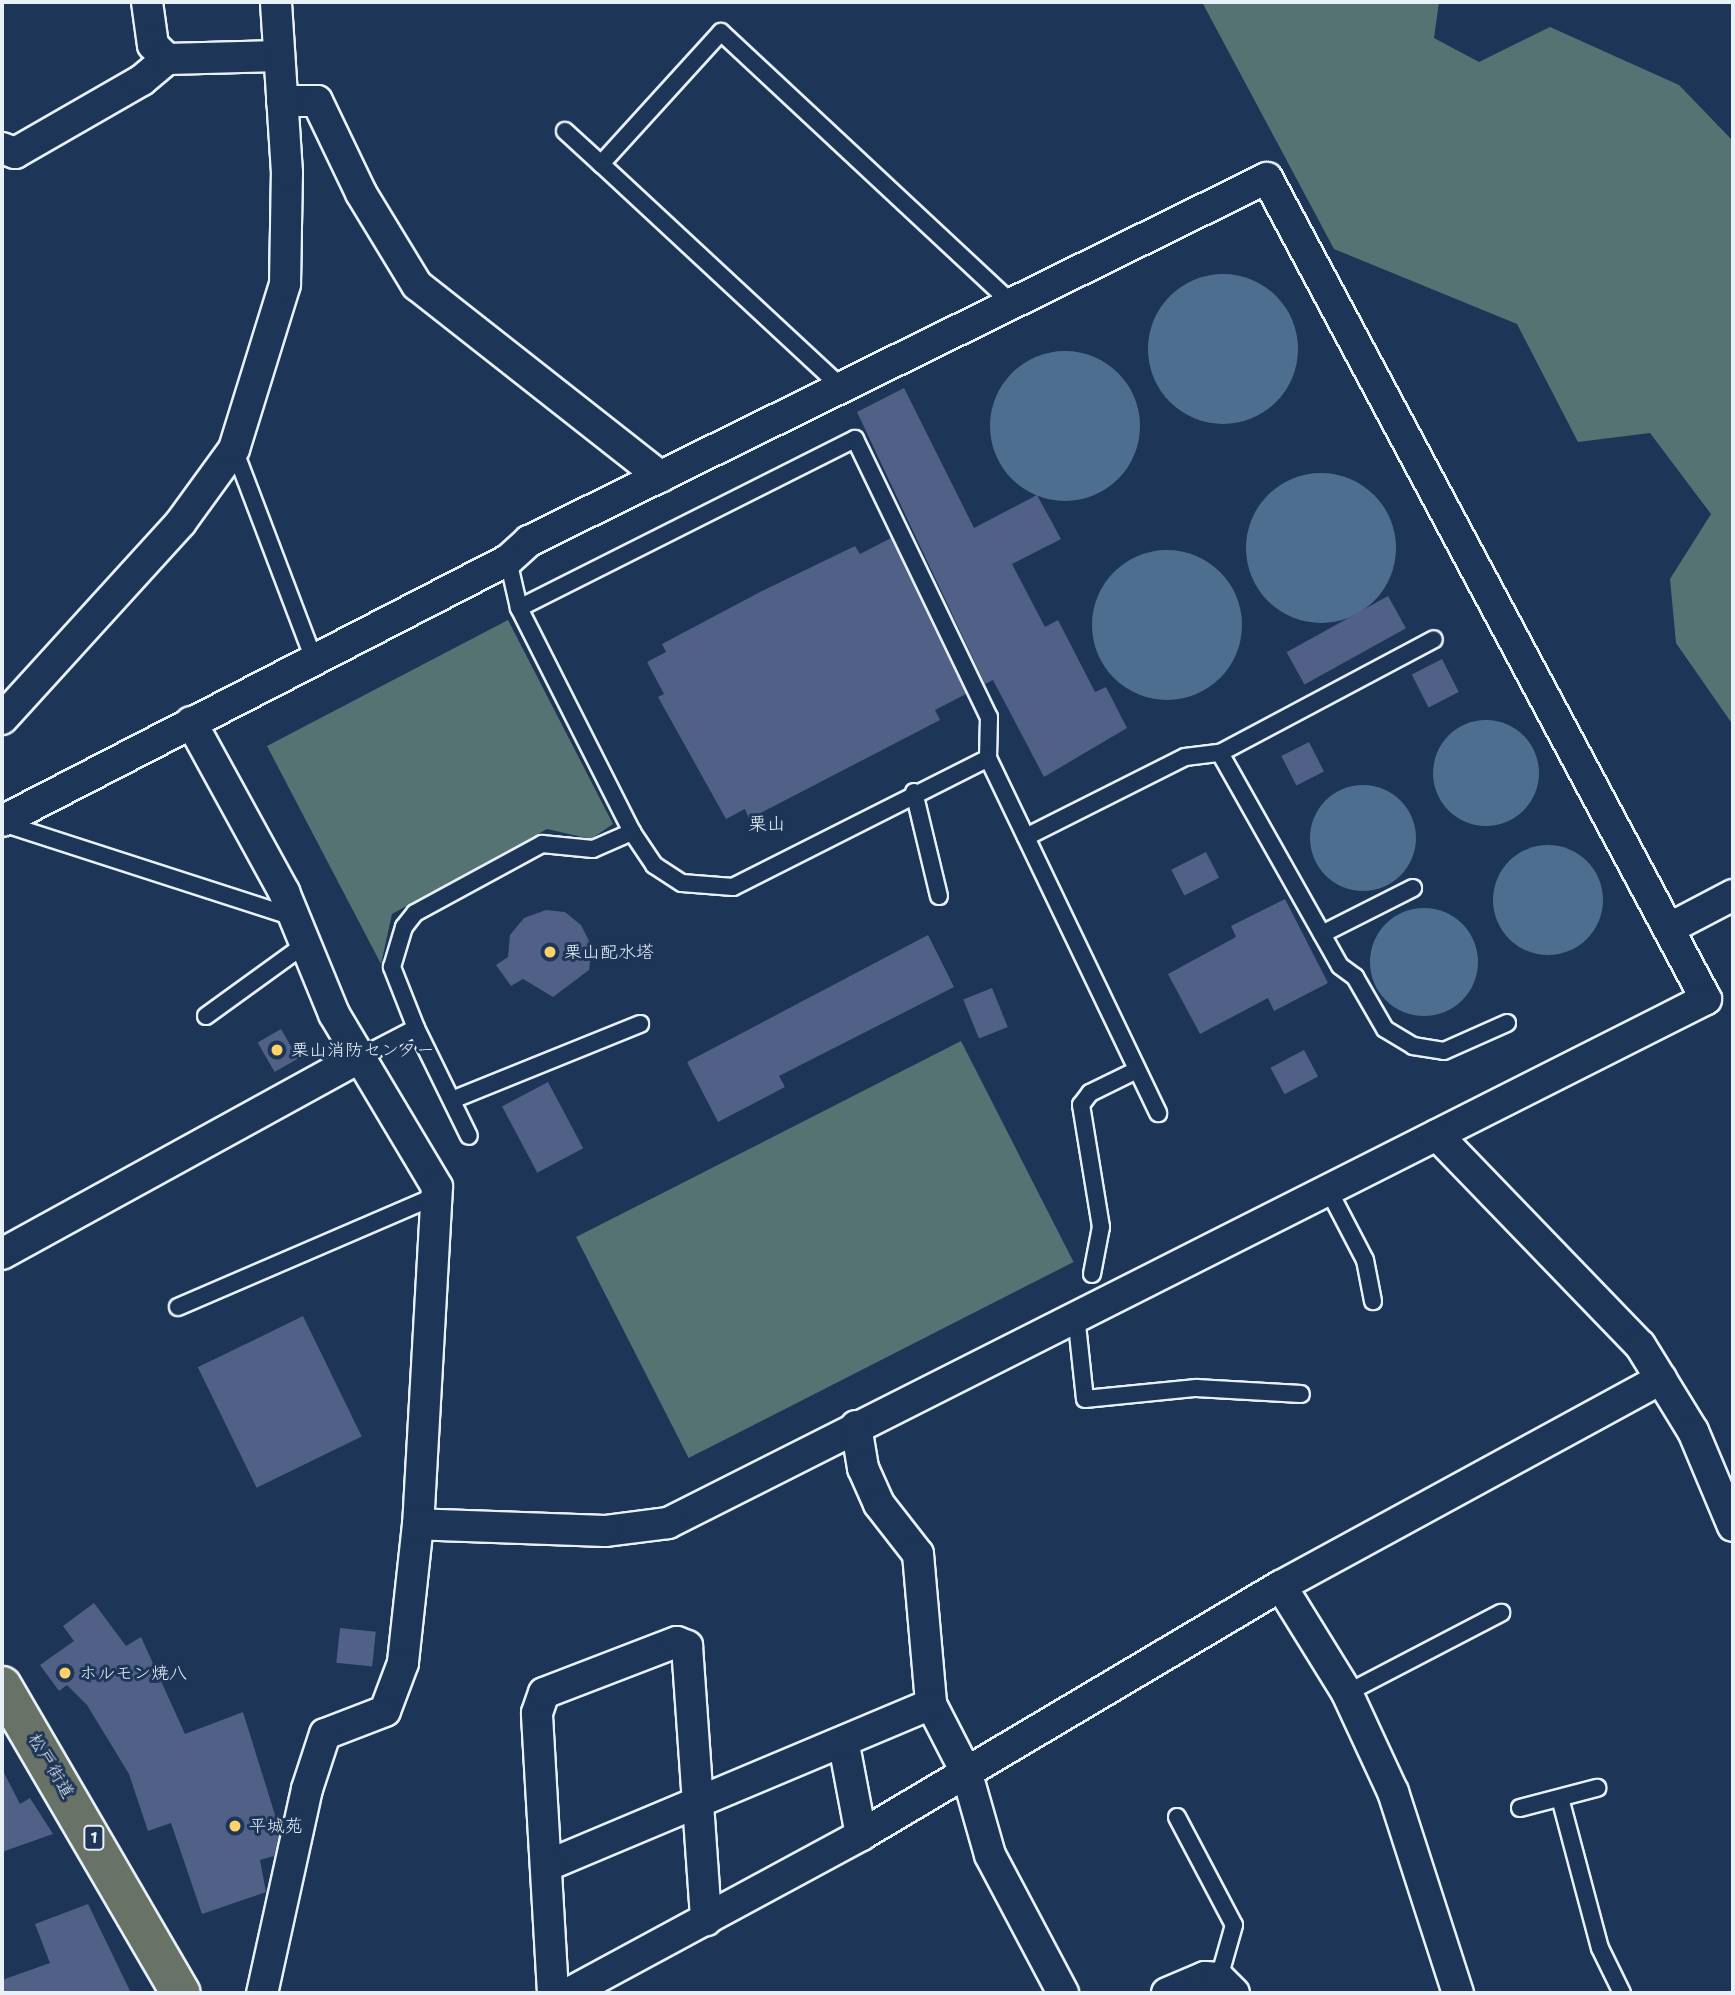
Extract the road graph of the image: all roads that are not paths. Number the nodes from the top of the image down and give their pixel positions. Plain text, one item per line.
1 (147, 2) edge
2 (276, 2) edge
3 (279, 56) junction
4 (167, 59) junction
5 (282, 101) junction
6 (565, 131) dead end
7 (2, 148) edge
8 (601, 164) junction
9 (1011, 302) junction
10 (839, 385) junction
11 (234, 449) junction
12 (661, 477) junction
13 (508, 560) junction
14 (519, 608) junction
15 (1434, 639) dead end
16 (314, 660) junction
17 (2, 719) edge
18 (191, 722) junction
19 (1220, 753) junction
20 (988, 758) junction
21 (914, 792) junction
22 (2, 822) edge
23 (632, 832) junction
24 (1026, 837) junction
25 (1413, 888) dead end
26 (1733, 895) edge
27 (939, 896) dead end
28 (1670, 928) junction
29 (302, 931) junction
30 (1322, 934) junction
31 (206, 1016) dead end
32 (1507, 1023) dead end
33 (640, 1024) dead end
34 (416, 1028) junction
35 (360, 1057) junction
36 (1137, 1070) junction
37 (452, 1100) junction
38 (1158, 1113) dead end
39 (1437, 1135) junction
40 (469, 1136) dead end
41 (1328, 1189) junction
42 (436, 1196) junction
43 (2, 1254) edge
44 (1092, 1274) dead end
45 (1373, 1301) dead end
46 (178, 1307) dead end
47 (1076, 1315) junction
48 (1661, 1379) junction
49 (1301, 1394) dead end
50 (856, 1426) junction
51 (418, 1524) junction
52 (1733, 1526) edge
53 (1281, 1586) junction
54 (1501, 1613) dead end
55 (2, 1686) edge
56 (1347, 1693) junction
57 (931, 1704) junction
58 (844, 1745) junction
59 (968, 1774) junction
60 (1597, 1788) dead end
61 (1560, 1798) junction
62 (697, 1807) junction
63 (1520, 1808) dead end
64 (1177, 1817) dead end
65 (861, 1835) junction
66 (546, 1866) junction
67 (706, 1920) junction
68 (1227, 1986) edge
69 (181, 1993) edge
70 (262, 1993) edge
71 (553, 1993) edge
72 (569, 1993) edge
73 (1063, 1993) edge
74 (1167, 1993) edge
75 (1458, 1993) edge
76 (1622, 1993) edge

1 - 4 street
2 - 3 street
3 - 4 street
3 - 5 street
4 - 7 street
5 - 11 street
5 - 12 street
6 - 8 lane
8 - 9 lane
8 - 10 lane
9 - 10 street
9 - 28 street
10 - 12 street
11 - 16 lane
11 - 17 street
12 - 13 street
13 - 14 lane
13 - 16 street
14 - 20 lane
14 - 23 lane
15 - 19 lane
16 - 18 street
18 - 22 street
18 - 29 street
19 - 24 lane
19 - 30 lane
20 - 21 lane
20 - 24 lane
21 - 23 lane
21 - 27 lane
22 - 29 lane
23 - 34 lane
24 - 36 lane
25 - 30 lane
26 - 28 street
28 - 39 street
29 - 31 lane
29 - 35 street
30 - 32 lane
33 - 37 lane
34 - 35 lane
34 - 37 lane
35 - 42 street
35 - 43 street
36 - 38 lane
36 - 44 lane
37 - 40 lane
39 - 41 street
39 - 48 street
41 - 45 lane
41 - 47 street
42 - 46 lane
42 - 51 street
47 - 49 lane
47 - 50 street
48 - 52 street
48 - 53 street
50 - 51 street
50 - 57 street
51 - 70 street
53 - 56 street
53 - 59 street
54 - 56 lane
55 - 69 main road, 松戸街道 / 1
56 - 75 street
57 - 58 street
57 - 59 street
58 - 62 street
58 - 65 street
59 - 65 street
59 - 73 street
60 - 61 lane
61 - 63 lane
61 - 76 lane
62 - 66 street
62 - 66 street
62 - 67 street
64 - 68 lane
65 - 67 street
66 - 71 street
67 - 72 street
68 - 74 street

